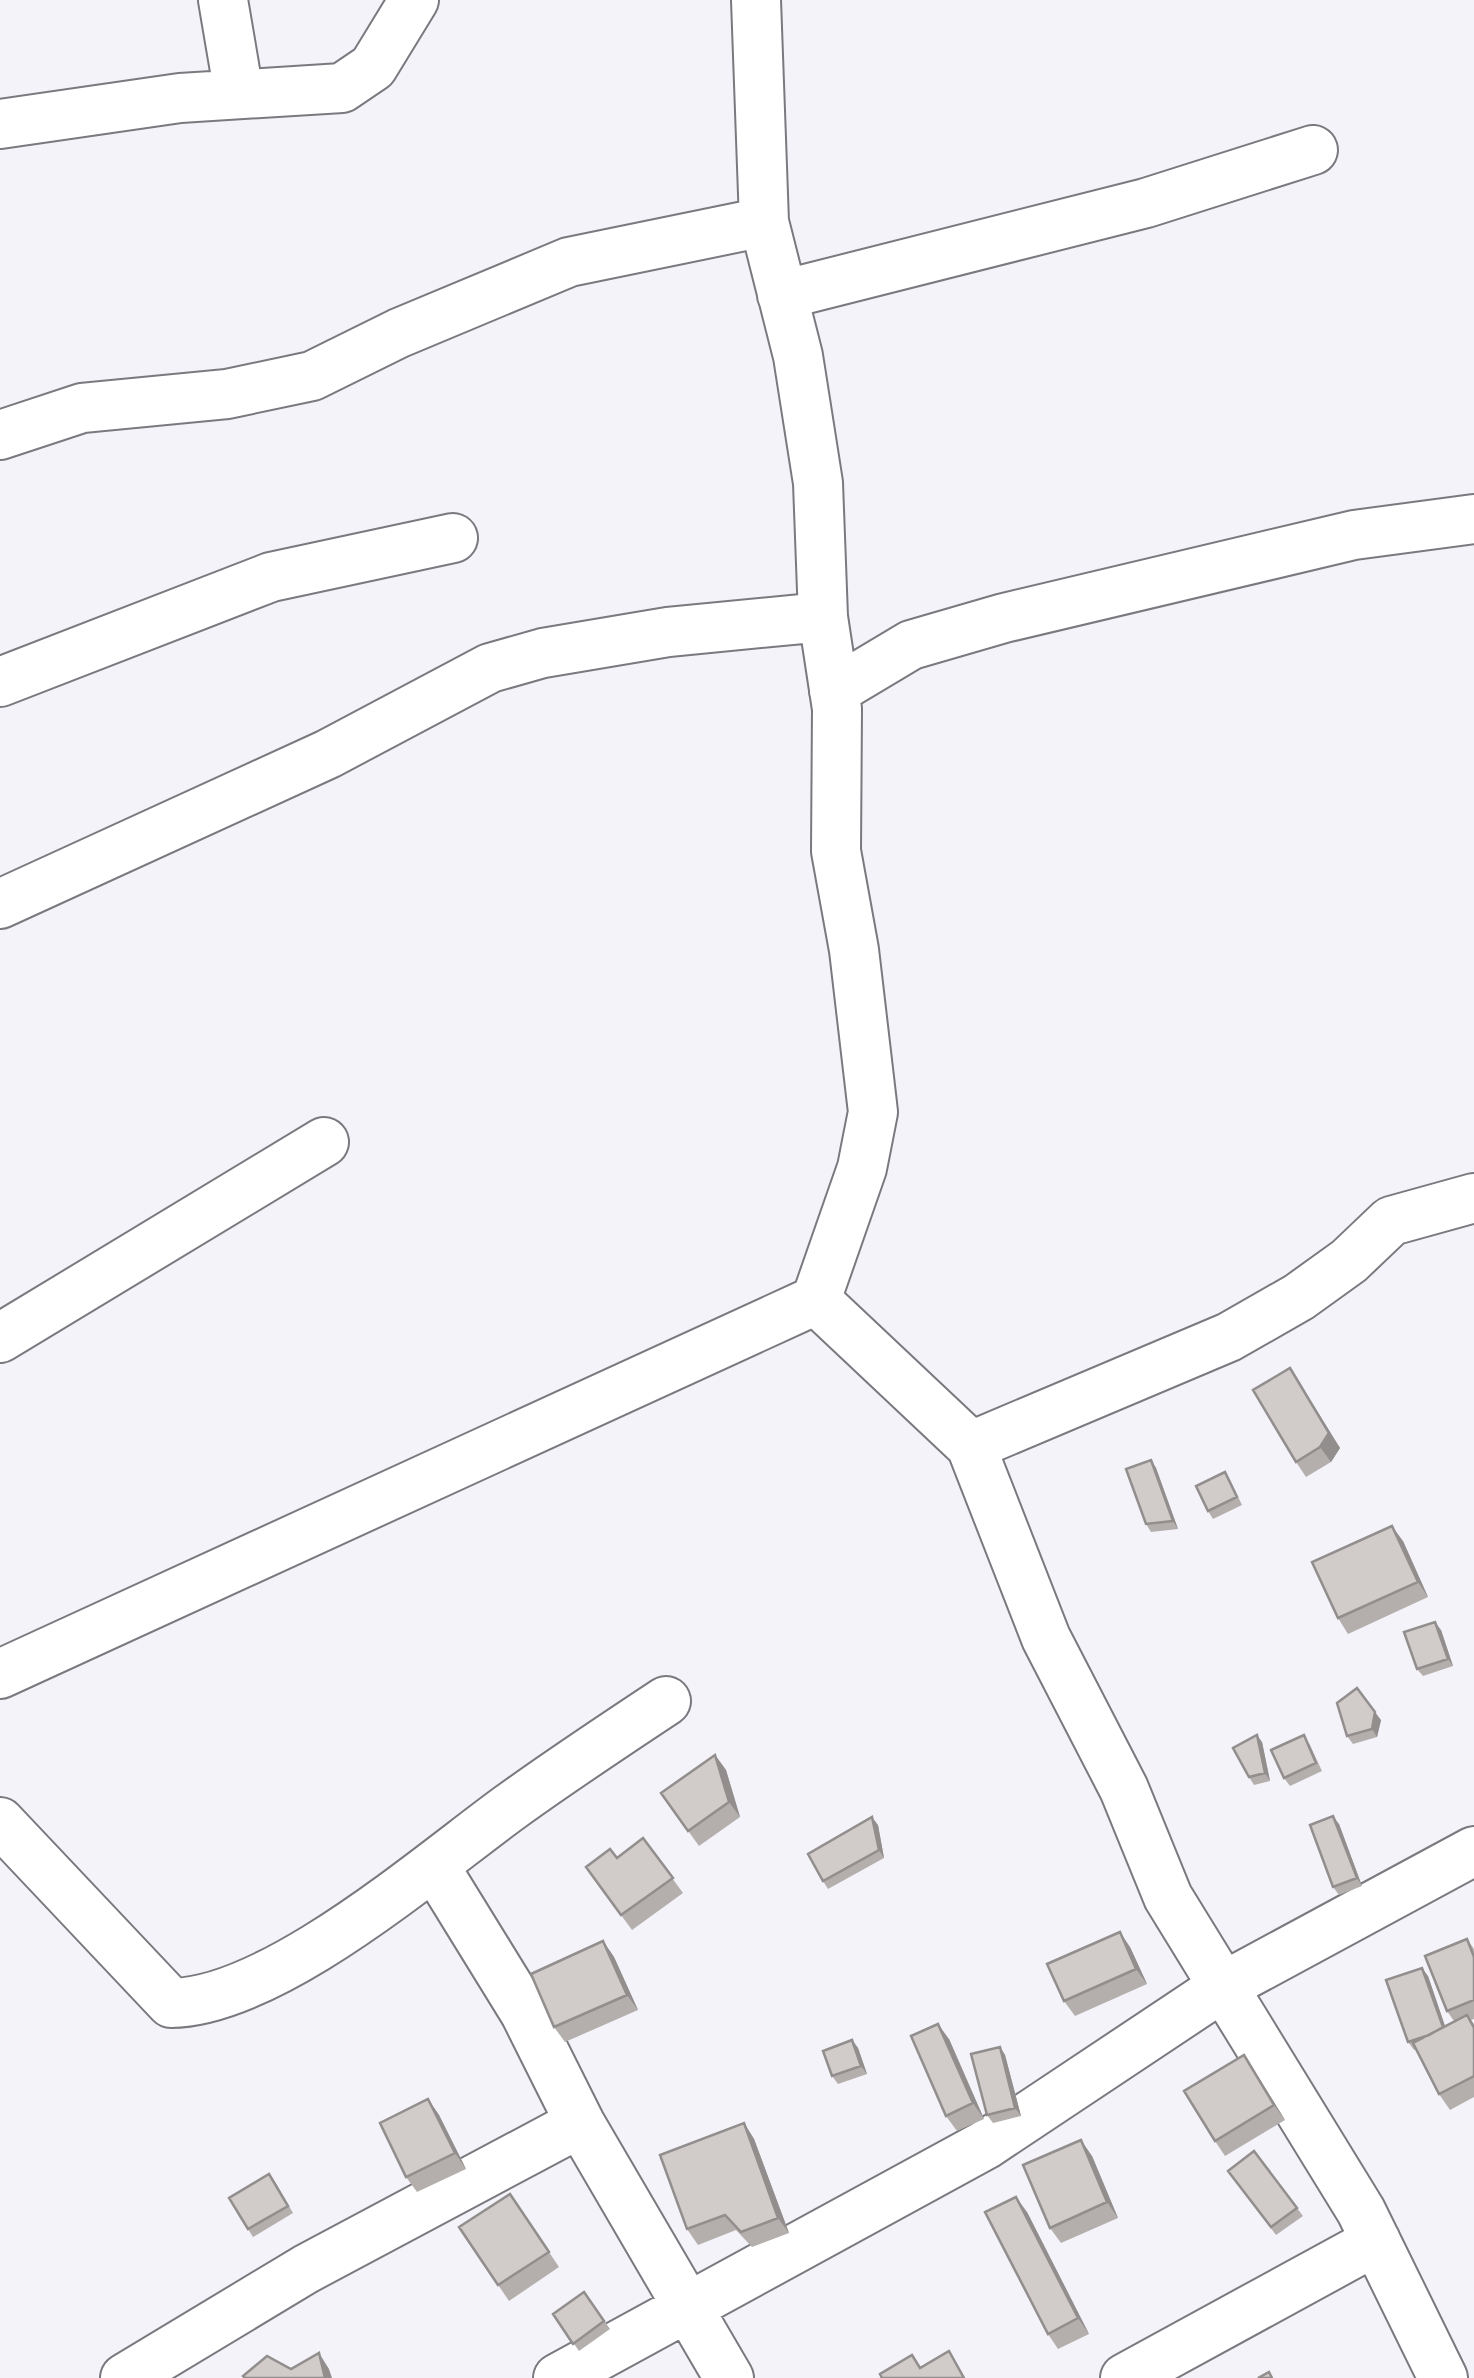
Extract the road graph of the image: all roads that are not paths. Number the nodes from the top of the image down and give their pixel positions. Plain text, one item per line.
1 (223, 0) edge
2 (414, 0) edge
3 (756, 0) edge
4 (238, 94) junction
5 (0, 124) edge
6 (1313, 150) dead end
7 (764, 222) junction
8 (782, 295) junction
9 (0, 435) edge
10 (1474, 519) edge
11 (453, 538) dead end
12 (824, 618) junction
13 (0, 682) edge
14 (834, 691) junction
15 (0, 904) edge
16 (324, 1142) dead end
17 (1474, 1198) edge
18 (816, 1300) junction
19 (0, 1338) edge
20 (971, 1446) junction
21 (0, 1674) edge
22 (666, 1701) dead end
23 (0, 1822) edge
24 (1474, 1851) edge
25 (435, 1867) junction
26 (1224, 1986) junction
27 (580, 2122) junction
28 (1376, 2242) junction
29 (691, 2306) junction
30 (125, 2378) edge
31 (558, 2378) edge
32 (729, 2378) edge
33 (1125, 2378) edge
34 (1443, 2378) edge

1 - 4 street
2 - 4 street
3 - 7 street
4 - 5 street
6 - 8 street
7 - 8 street
7 - 9 street
8 - 12 street
10 - 14 street
11 - 13 street
12 - 14 street
12 - 15 street
14 - 18 street
16 - 19 street
17 - 20 street
18 - 20 street
18 - 21 street
20 - 26 street
22 - 25 street
23 - 25 street
24 - 26 street
25 - 27 street
26 - 28 street
26 - 29 street
27 - 29 street
27 - 30 street
28 - 33 street
28 - 34 street
29 - 31 street
29 - 32 street

